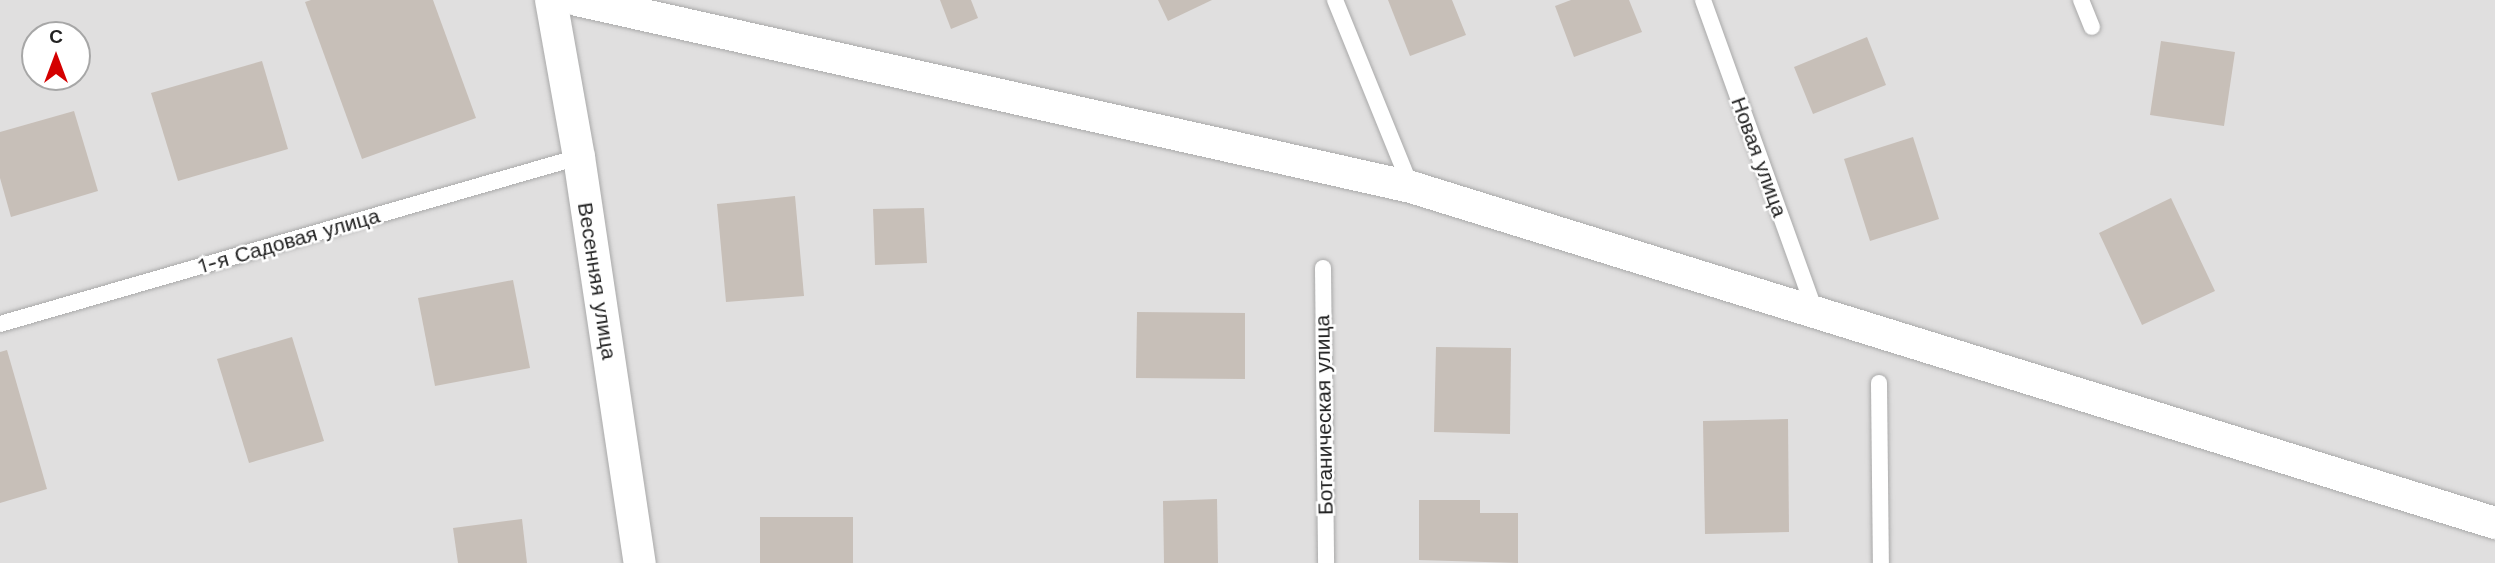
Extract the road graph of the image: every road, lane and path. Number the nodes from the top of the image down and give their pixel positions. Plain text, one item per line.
1 (551, 0) edge
2 (577, 0) edge
3 (1335, 0) edge
4 (1703, 0) edge
5 (2081, 0) edge
6 (2092, 27) dead end
7 (579, 158) junction
8 (1411, 187) junction
9 (1323, 268) dead end
10 (1816, 314) junction
11 (0, 324) edge
12 (1879, 383) dead end
13 (2495, 523) edge
14 (640, 563) edge
15 (1326, 563) edge
16 (1881, 563) edge

1 - 7 street, Весенняя улица
2 - 8 street
3 - 8 lane
4 - 10 lane, Новая улица
5 - 6 lane
7 - 11 lane, 1-я Садовая улица
7 - 14 street, Весенняя улица
8 - 10 street
9 - 15 lane, Ботаническая улица
10 - 13 street
12 - 16 lane

